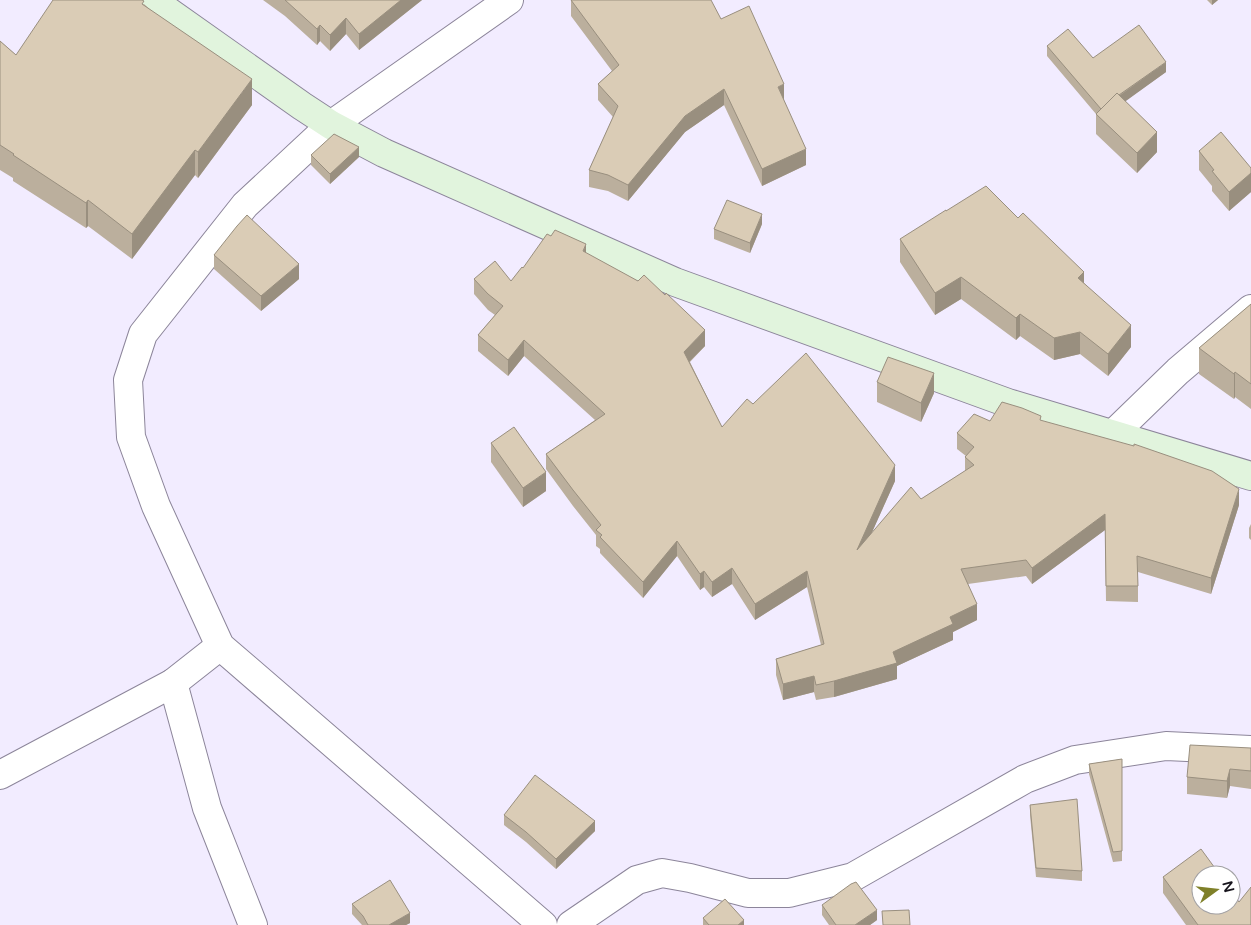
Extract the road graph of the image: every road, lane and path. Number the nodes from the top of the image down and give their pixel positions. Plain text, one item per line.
1 (152, 0) edge
2 (509, 0) edge
3 (331, 125) junction
4 (1251, 310) edge
5 (1112, 434) junction
6 (1251, 476) edge
7 (220, 646) junction
8 (173, 683) junction
9 (1251, 750) edge
10 (0, 775) edge
11 (253, 925) edge
12 (543, 925) edge
13 (571, 925) edge

1 - 3 main road
2 - 3 street
3 - 5 main road
3 - 7 street
4 - 5 street
5 - 6 main road
7 - 8 street
7 - 12 street
8 - 10 street
8 - 11 street
9 - 13 street

